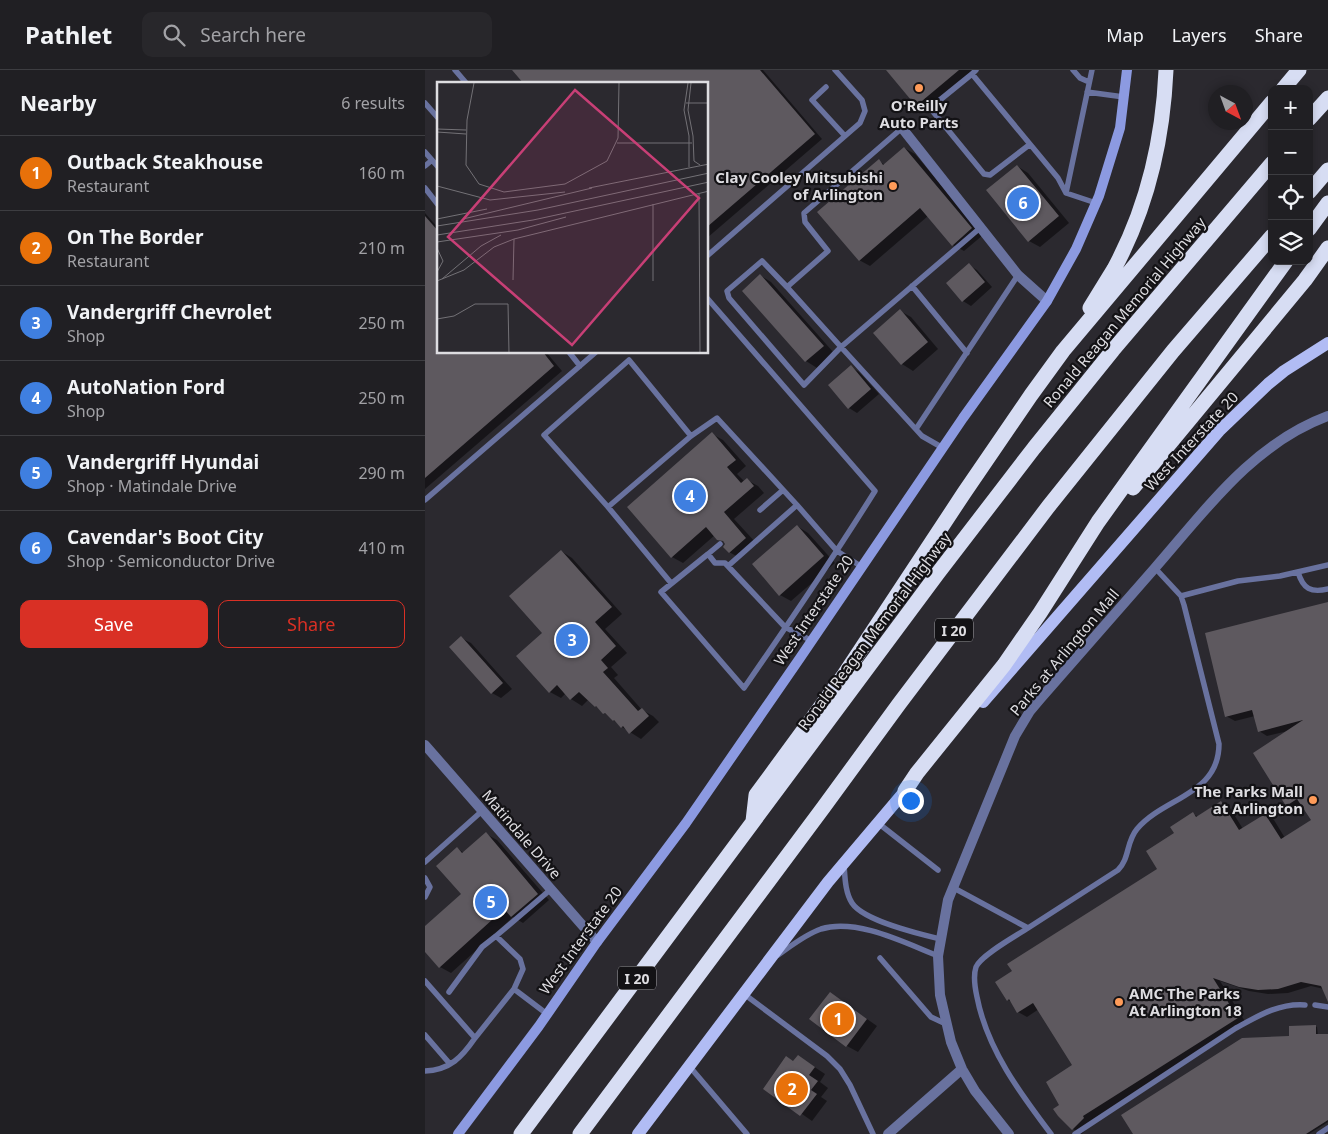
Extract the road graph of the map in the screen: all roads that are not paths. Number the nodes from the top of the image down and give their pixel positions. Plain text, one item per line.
1 (455, 70) edge
2 (835, 70) edge
3 (1073, 70) edge
4 (1092, 70) edge
5 (1127, 70) edge
6 (1166, 70) edge
7 (1299, 70) edge
8 (974, 72) edge
9 (465, 82) edge
10 (1089, 82) junction
11 (1286, 85) edge
12 (827, 87) dead end
13 (1087, 92) junction
14 (1124, 97) junction
15 (1328, 98) edge
16 (425, 103) edge
17 (1268, 107) edge
18 (1313, 115) edge
19 (437, 117) edge
20 (902, 128) joint
21 (845, 136) junction
22 (1029, 145) junction
23 (425, 152) edge
24 (432, 160) junction
25 (425, 166) edge
26 (437, 166) edge
27 (1268, 168) edge
28 (1328, 170) edge
29 (1313, 187) edge
30 (425, 188) edge
31 (1066, 193) junction
32 (437, 203) edge
33 (1328, 203) edge
34 (1095, 204) junction
35 (1313, 224) edge
36 (980, 228) junction
37 (1268, 241) edge
38 (1328, 248) edge
39 (709, 254) edge
40 (1283, 265) edge
41 (1018, 275) junction
42 (912, 286) junction
43 (787, 287) junction
44 (709, 300) edge
45 (1047, 301) junction
46 (1328, 343) edge
47 (841, 347) junction
48 (1063, 351) junction
49 (967, 353) junction
50 (571, 354) edge
51 (594, 354) edge
52 (580, 366) junction
53 (1328, 416) edge
54 (916, 429) junction
55 (691, 436) junction
56 (943, 448) junction
57 (783, 490) junction
58 (425, 500) edge
59 (797, 505) junction
60 (608, 507) junction
61 (760, 510) dead end
62 (720, 544) dead end
63 (837, 551) junction
64 (708, 554) junction
65 (1328, 565) edge
66 (728, 566) junction
67 (862, 567) junction
68 (1155, 568) junction
69 (1298, 572) junction
70 (671, 583) junction
71 (1328, 589) edge
72 (1181, 596) junction
73 (1039, 614) junction
74 (785, 627) junction
75 (812, 641) junction
76 (425, 746) edge
77 (905, 791) junction
78 (482, 811) junction
79 (753, 822) junction
80 (878, 823) junction
81 (425, 862) edge
82 (843, 863) junction
83 (938, 870) dead end
84 (425, 878) edge
85 (952, 887) junction
86 (550, 890) junction
87 (425, 897) edge
88 (1028, 928) junction
89 (496, 936) junction
90 (940, 940) junction
91 (597, 942) junction
92 (938, 956) junction
93 (880, 958) dead end
94 (768, 962) junction
95 (425, 981) edge
96 (514, 989) junction
97 (449, 992) dead end
98 (744, 994) junction
99 (1305, 1004) dead end
100 (1315, 1005) dead end
101 (1328, 1007) edge
102 (547, 1014) junction
103 (946, 1024) junction
104 (425, 1035) edge
105 (475, 1038) junction
106 (450, 1064) junction
107 (689, 1066) junction
108 (962, 1069) junction
109 (425, 1071) edge
110 (1328, 1128) edge
111 (457, 1134) edge
112 (521, 1134) edge
113 (579, 1134) edge
114 (639, 1134) edge
115 (747, 1134) edge
116 (873, 1134) edge
117 (887, 1134) edge
118 (1009, 1134) edge
119 (1051, 1134) edge
120 (1075, 1134) edge
121 (1319, 1134) edge

1 - 9 lane
2 - 21 lane
3 - 10 lane
4 - 10 lane
5 - 14 main road, West Interstate 20
6 - 48 highway
7 - 11 highway
8 - 22 lane
8 - 22 lane
10 - 13 lane
12 - 21 lane
13 - 14 lane
13 - 31 lane
14 - 34 main road, West Interstate 20
15 - 18 highway
16 - 19 lane
17 - 48 highway
20 - 36 street
20 - 43 lane
21 - 39 lane
22 - 31 lane
23 - 24 lane
24 - 25 lane
24 - 26 lane
27 - 79 highway, Ronald Reagan Memorial Highway / I 20
28 - 29 highway
30 - 32 lane
31 - 34 lane
33 - 35 highway
34 - 45 main road, West Interstate 20
36 - 41 street
36 - 42 lane
37 - 113 highway, I 20
38 - 73 highway
40 - 73 highway
41 - 45 street
41 - 49 lane
42 - 47 lane
42 - 49 lane
43 - 47 lane
43 - 47 lane
44 - 63 lane
45 - 56 main road, West Interstate 20
46 - 77 main road, West Interstate 20
47 - 54 lane
48 - 79 highway
49 - 54 lane
50 - 52 lane
51 - 52 lane
52 - 58 lane
53 - 68 street, Parks at Arlington Mall
54 - 56 lane
55 - 57 lane
55 - 60 lane
55 - 60 lane
56 - 67 main road, West Interstate 20
57 - 59 lane
57 - 61 lane
59 - 63 lane
59 - 66 lane
60 - 70 lane
62 - 64 lane
63 - 67 lane
63 - 74 lane
64 - 66 lane
64 - 70 lane
65 - 69 lane
66 - 74 lane
67 - 75 main road, West Interstate 20
68 - 72 lane
68 - 85 street, Parks at Arlington Mall
69 - 71 lane
69 - 72 lane
70 - 74 lane
72 - 88 lane
73 - 77 highway
74 - 75 lane
75 - 91 main road, West Interstate 20
76 - 78 street, Matindale Drive
77 - 80 main road, West Interstate 20
78 - 81 lane
78 - 86 street, Matindale Drive
79 - 112 highway, Ronald Reagan Memorial Highway / I 20
80 - 82 main road, West Interstate 20
80 - 83 lane
82 - 90 lane
82 - 94 main road, West Interstate 20
84 - 87 lane
85 - 88 lane
85 - 90 street, Parks at Arlington Mall
86 - 89 lane
86 - 91 street, Matindale Drive
88 - 119 lane
89 - 96 lane
89 - 97 lane
90 - 92 street, Parks at Arlington Mall
91 - 102 main road, West Interstate 20
92 - 94 lane
92 - 103 street, Parks at Arlington Mall
93 - 103 lane
94 - 98 main road, West Interstate 20
95 - 105 lane
96 - 102 lane
96 - 105 lane
98 - 107 main road, West Interstate 20
98 - 116 lane
99 - 120 lane
100 - 101 lane
102 - 111 main road, West Interstate 20
103 - 108 street, Parks at Arlington Mall
104 - 106 lane
105 - 106 lane
106 - 109 lane
107 - 114 main road, West Interstate 20
107 - 115 lane
108 - 117 street
108 - 118 street, Parks at Arlington Mall
110 - 121 lane

